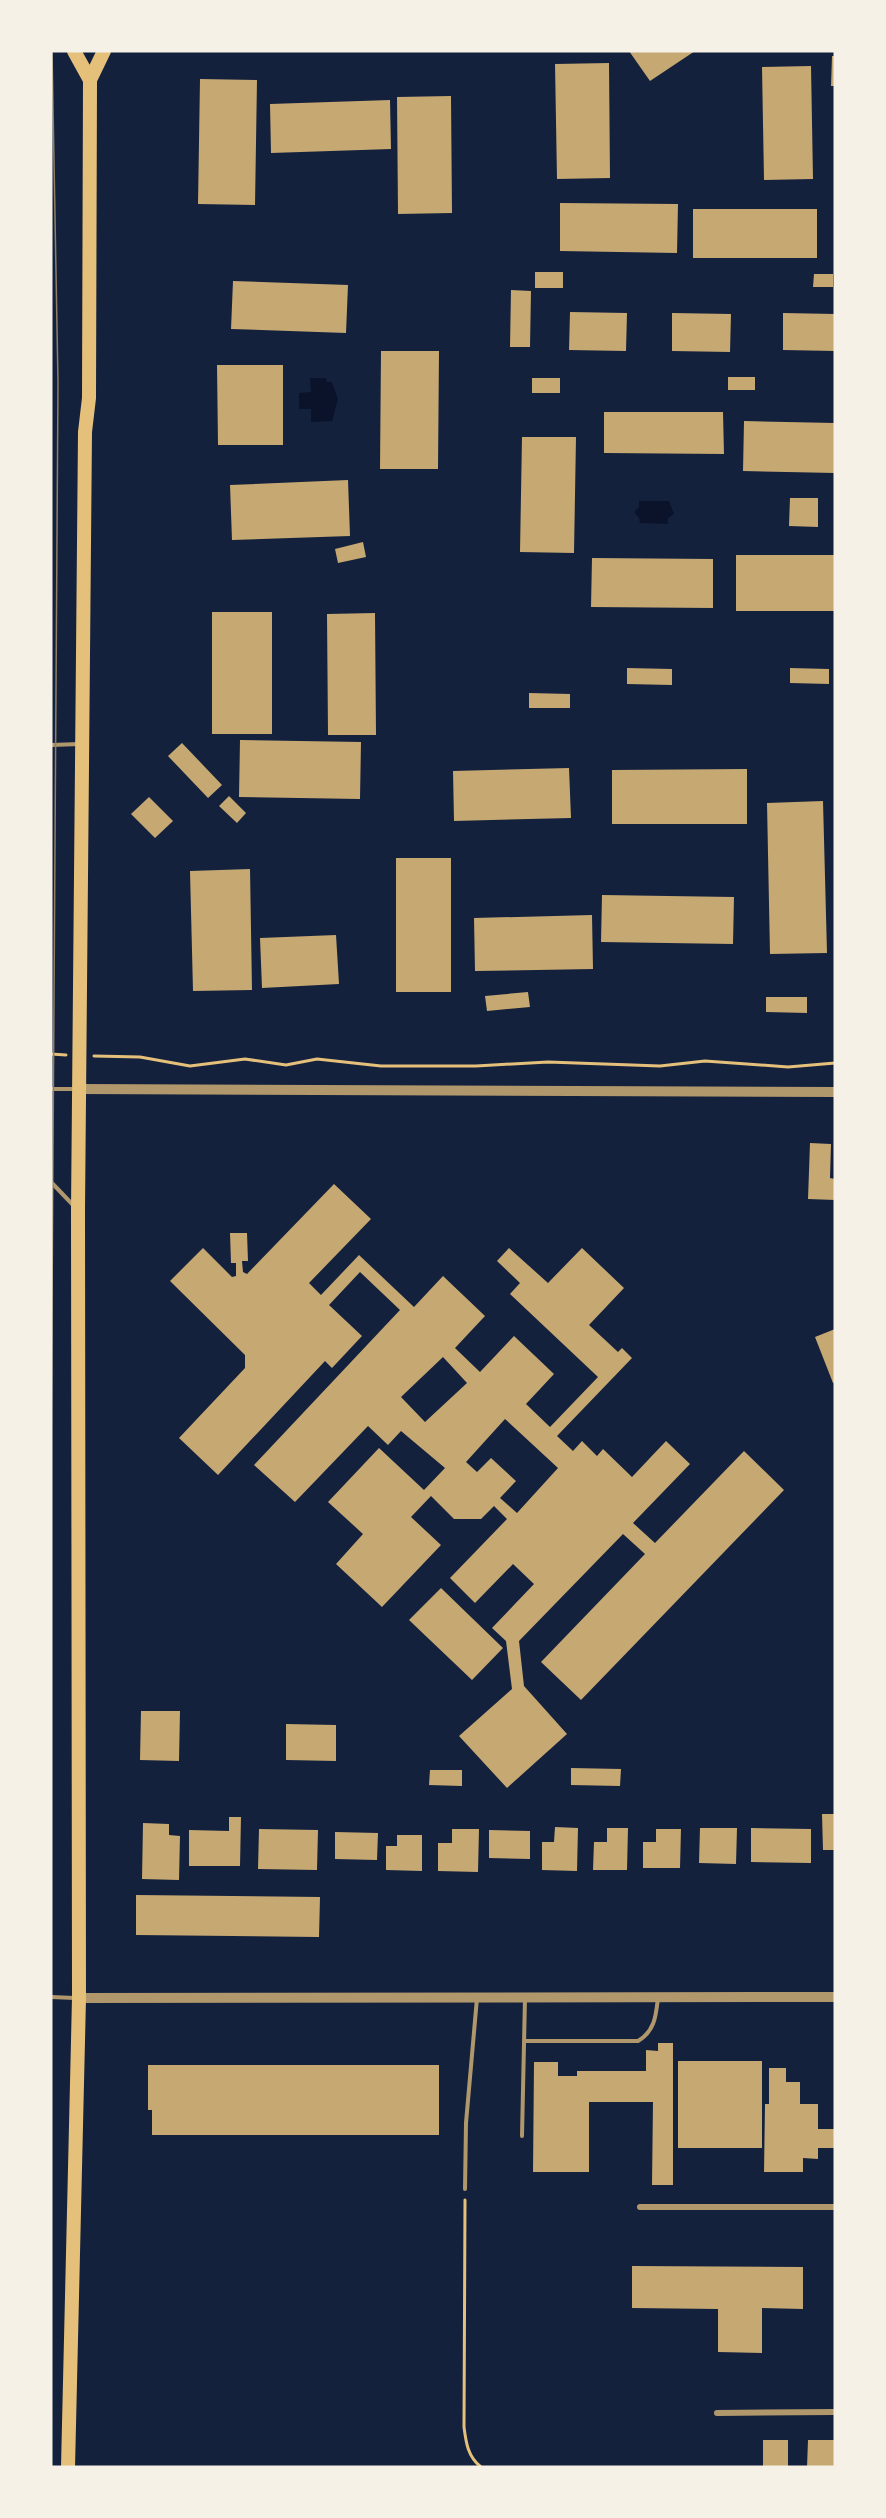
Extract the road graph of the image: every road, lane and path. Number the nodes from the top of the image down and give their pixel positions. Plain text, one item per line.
1 (74, 51) edge
2 (104, 51) edge
3 (90, 80) junction
4 (51, 744) edge
5 (83, 744) junction
6 (117, 1057) dead end
7 (835, 1063) edge
8 (51, 1089) edge
9 (80, 1089) junction
10 (835, 1092) edge
11 (51, 1182) edge
12 (78, 1210) junction
13 (51, 1997) edge
14 (658, 1997) junction
15 (835, 1997) edge
16 (79, 1998) junction
17 (477, 1998) junction
18 (525, 1998) junction
19 (524, 2041) junction
20 (522, 2136) dead end
21 (465, 2189) joint
22 (640, 2207) dead end
23 (835, 2207) edge
24 (835, 2412) edge
25 (717, 2413) dead end
26 (68, 2467) edge
27 (481, 2467) edge

1 - 3 main road
2 - 3 main road
3 - 5 main road
4 - 5 lane
5 - 9 main road
6 - 7 path
8 - 9 lane
9 - 10 street
9 - 12 main road
11 - 12 lane
12 - 16 main road
13 - 16 lane
14 - 15 street
14 - 18 street
14 - 19 lane
16 - 17 street
16 - 26 main road
17 - 18 street
17 - 21 lane
18 - 19 lane
19 - 20 lane
21 - 27 path
22 - 23 street
24 - 25 street

